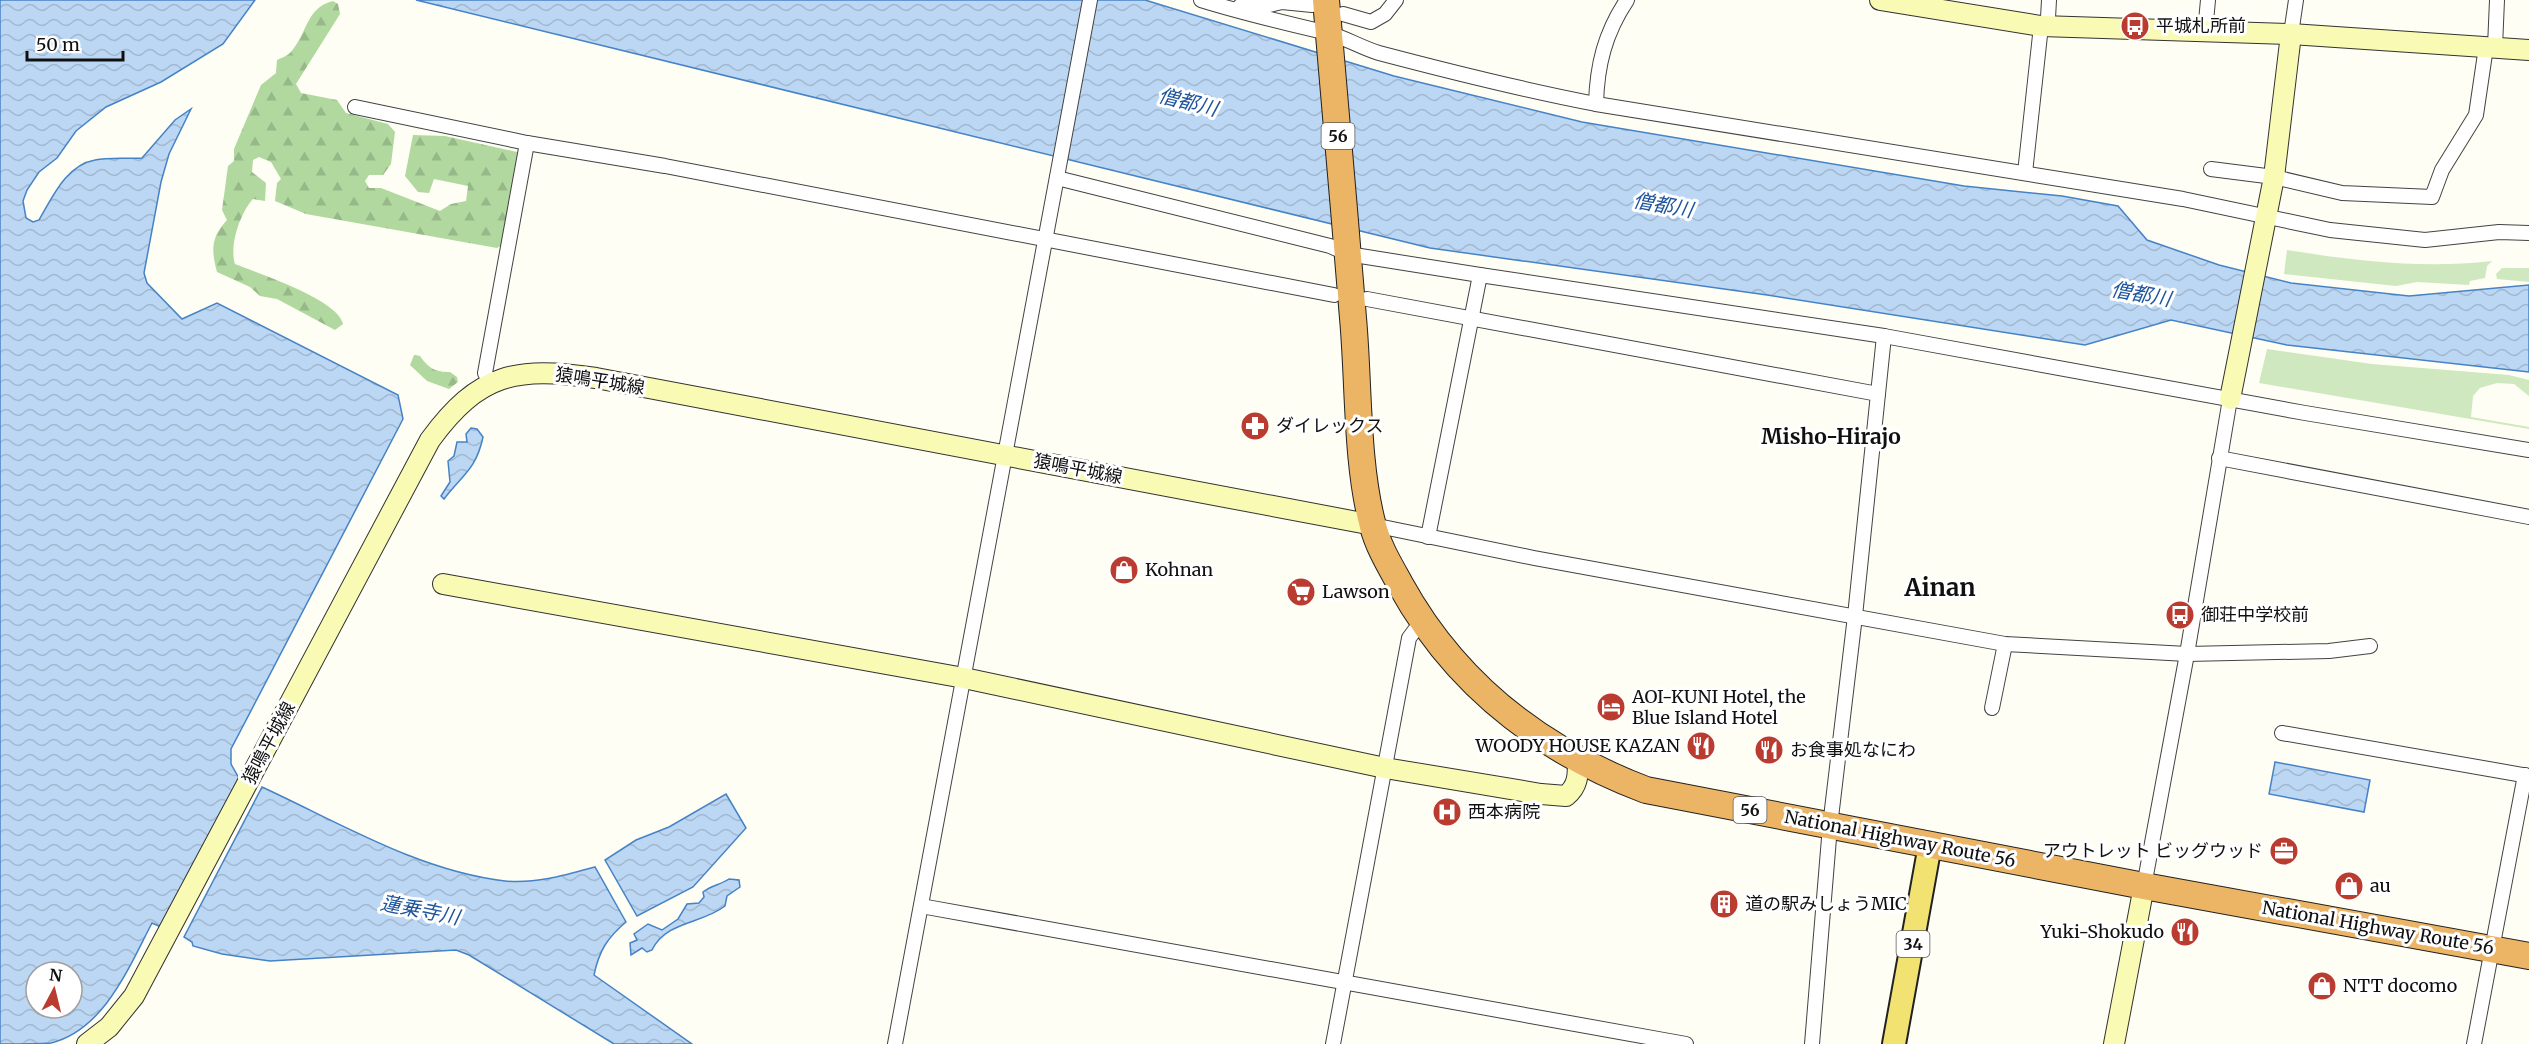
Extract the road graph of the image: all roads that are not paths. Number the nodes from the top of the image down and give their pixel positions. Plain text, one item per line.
1 (1090, 0) edge
2 (1201, 0) edge
3 (1396, 0) edge
4 (1627, 0) edge
5 (1880, 0) edge
6 (2049, 0) edge
7 (2208, 0) edge
8 (2296, 0) edge
9 (2497, 0) edge
10 (1230, 9) junction
11 (1328, 18) edge
12 (2041, 26) junction
13 (2205, 32) junction
14 (2291, 34) junction
15 (2491, 47) junction
16 (2529, 50) edge
17 (1596, 104) junction
18 (355, 107) dead end
19 (527, 143) junction
20 (2211, 169) dead end
21 (2025, 173) junction
22 (1058, 174) junction
23 (2274, 177) junction
24 (2265, 219) junction
25 (2529, 233) edge
26 (1046, 239) junction
27 (1347, 244) junction
28 (1480, 275) junction
29 (1334, 295) dead end
30 (1367, 299) dead end
31 (1472, 317) junction
32 (1884, 336) junction
33 (490, 383) junction
34 (1878, 394) junction
35 (2230, 395) junction
36 (2529, 450) edge
37 (1006, 456) junction
38 (2219, 458) junction
39 (2529, 517) edge
40 (1373, 525) junction
41 (1428, 537) junction
42 (442, 584) dead end
43 (1856, 616) junction
44 (1421, 622) junction
45 (2005, 644) junction
46 (2370, 646) dead end
47 (2187, 654) junction
48 (964, 678) junction
49 (1992, 708) dead end
50 (2282, 734) dead end
51 (1578, 761) junction
52 (1385, 768) junction
53 (2527, 776) edge
54 (1830, 826) junction
55 (1930, 844) junction
56 (2144, 886) junction
57 (921, 906) junction
58 (2491, 949) junction
59 (2529, 956) edge
60 (1346, 983) junction
61 (87, 1044) edge
62 (895, 1044) edge
63 (1333, 1044) edge
64 (1686, 1044) edge
65 (1812, 1044) edge
66 (1894, 1044) edge
67 (2114, 1044) edge
68 (2475, 1044) edge

1 - 22 street
2 - 10 street
3 - 11 street
4 - 17 street
5 - 12 street
6 - 12 street
7 - 13 street
8 - 14 street
9 - 15 street
10 - 11 street
10 - 11 street
11 - 17 street
11 - 27 highway, National Highway Route 56 / 56
12 - 13 street
12 - 21 street
13 - 14 street
14 - 15 street
14 - 23 street
15 - 16 street
15 - 23 street
17 - 21 street
18 - 19 street
19 - 26 street
19 - 33 street
20 - 23 street
21 - 24 street
22 - 26 street
22 - 27 street
23 - 24 street
24 - 25 street
24 - 35 street
26 - 29 street
26 - 37 street
27 - 28 street
27 - 40 highway, National Highway Route 56 / 56
28 - 31 street
28 - 32 street
30 - 31 street
31 - 34 street
31 - 41 street
32 - 34 street
32 - 35 street
33 - 37 street, 猿鳴平城線
33 - 61 street, 猿鳴平城線
34 - 43 street
35 - 36 street
35 - 38 street
37 - 40 street, 猿鳴平城線
37 - 48 street
38 - 39 street
38 - 47 street
40 - 41 street
40 - 44 highway, National Highway Route 56 / 56
41 - 43 street
42 - 48 street
43 - 45 street
43 - 54 street
44 - 51 highway, National Highway Route 56 / 56
44 - 52 street
45 - 47 street
45 - 49 street
46 - 47 street
47 - 56 street
48 - 52 street
48 - 57 street
50 - 53 street
51 - 52 street
51 - 54 highway, National Highway Route 56 / 56
52 - 60 street
53 - 58 street
54 - 55 highway, National Highway Route 56 / 56
54 - 65 street
55 - 56 highway, National Highway Route 56 / 56
55 - 66 main road, 34
56 - 58 highway, National Highway Route 56 / 56
56 - 67 street
57 - 60 street
57 - 62 street
58 - 59 highway, National Highway Route 56 / 56
58 - 68 street
60 - 63 street
60 - 64 street

